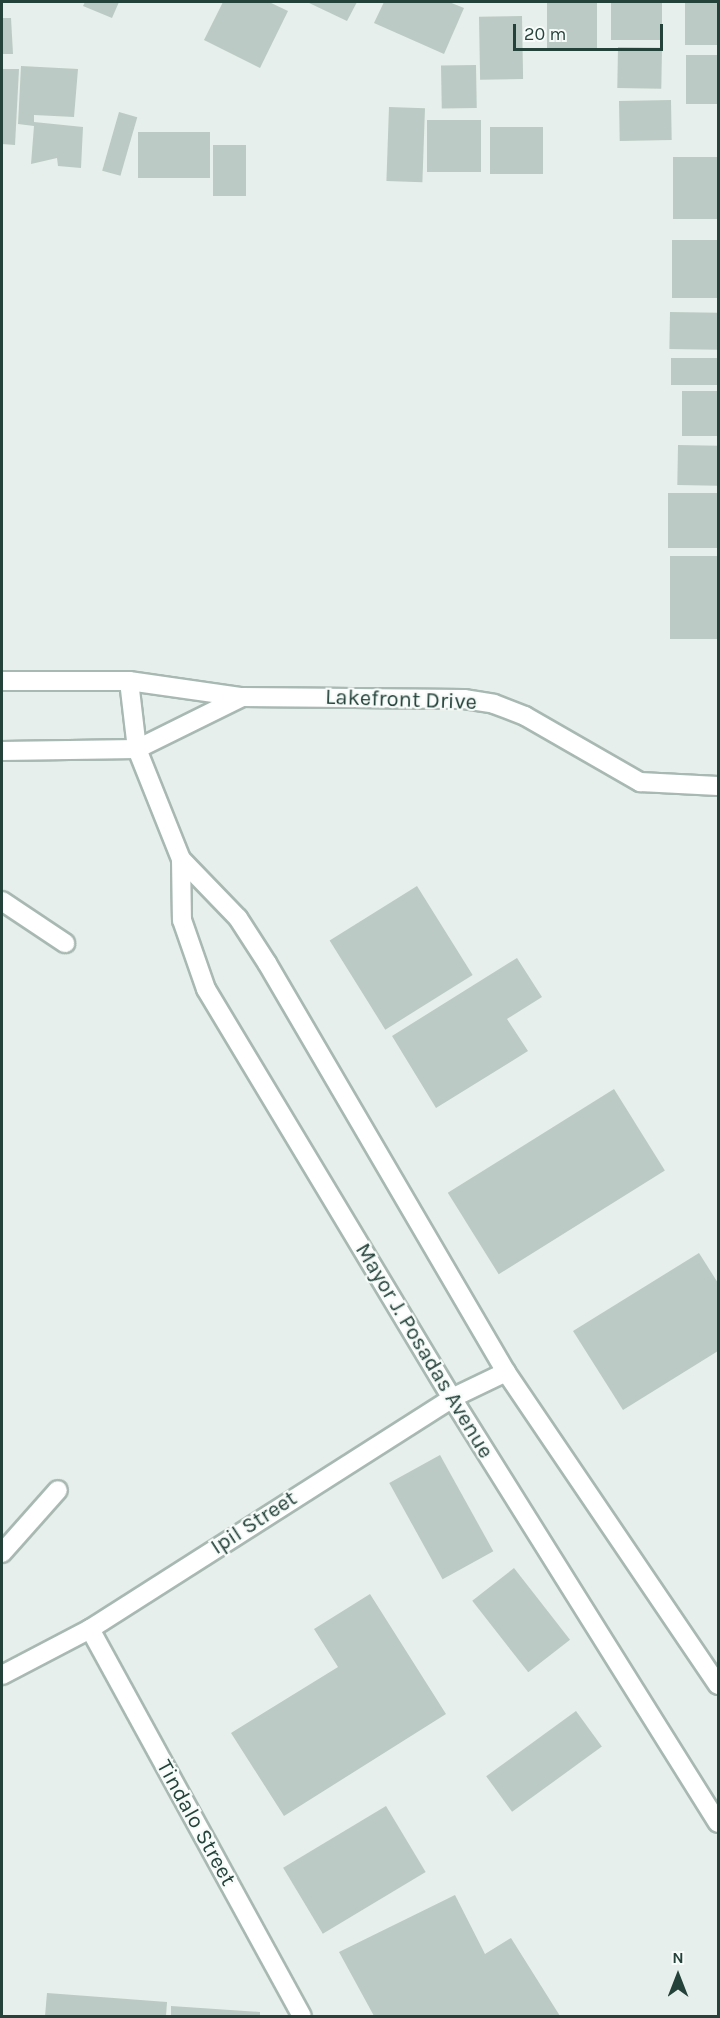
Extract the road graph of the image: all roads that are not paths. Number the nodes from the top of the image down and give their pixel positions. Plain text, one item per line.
1 (2, 681) edge
2 (129, 681) junction
3 (242, 697) junction
4 (137, 749) junction
5 (2, 751) edge
6 (718, 786) edge
7 (181, 859) junction
8 (2, 901) edge
9 (65, 943) dead end
10 (506, 1372) junction
11 (452, 1398) junction
12 (57, 1490) dead end
13 (2, 1553) edge
14 (90, 1629) junction
15 (2, 1675) edge
16 (718, 1685) edge
17 (718, 1823) edge
18 (302, 2016) edge

1 - 2 street, Lakefront Drive
2 - 3 street, Lakefront Drive
2 - 4 street, Mayor J. Posadas Avenue
3 - 4 street, Lakefront Drive
3 - 6 street, Lakefront Drive
4 - 5 street, Lakefront Drive
4 - 7 street, Mayor J. Posadas Avenue
7 - 10 street, Mayor J. Posadas Avenue
7 - 11 street, Mayor J. Posadas Avenue
8 - 9 street
10 - 11 street, Ipil Street
10 - 16 street, Mayor J. Posadas Avenue
11 - 14 street, Ipil Street
11 - 17 street, Mayor J. Posadas Avenue
12 - 13 street
14 - 15 street, Ipil Street
14 - 18 street, Tindalo Street

